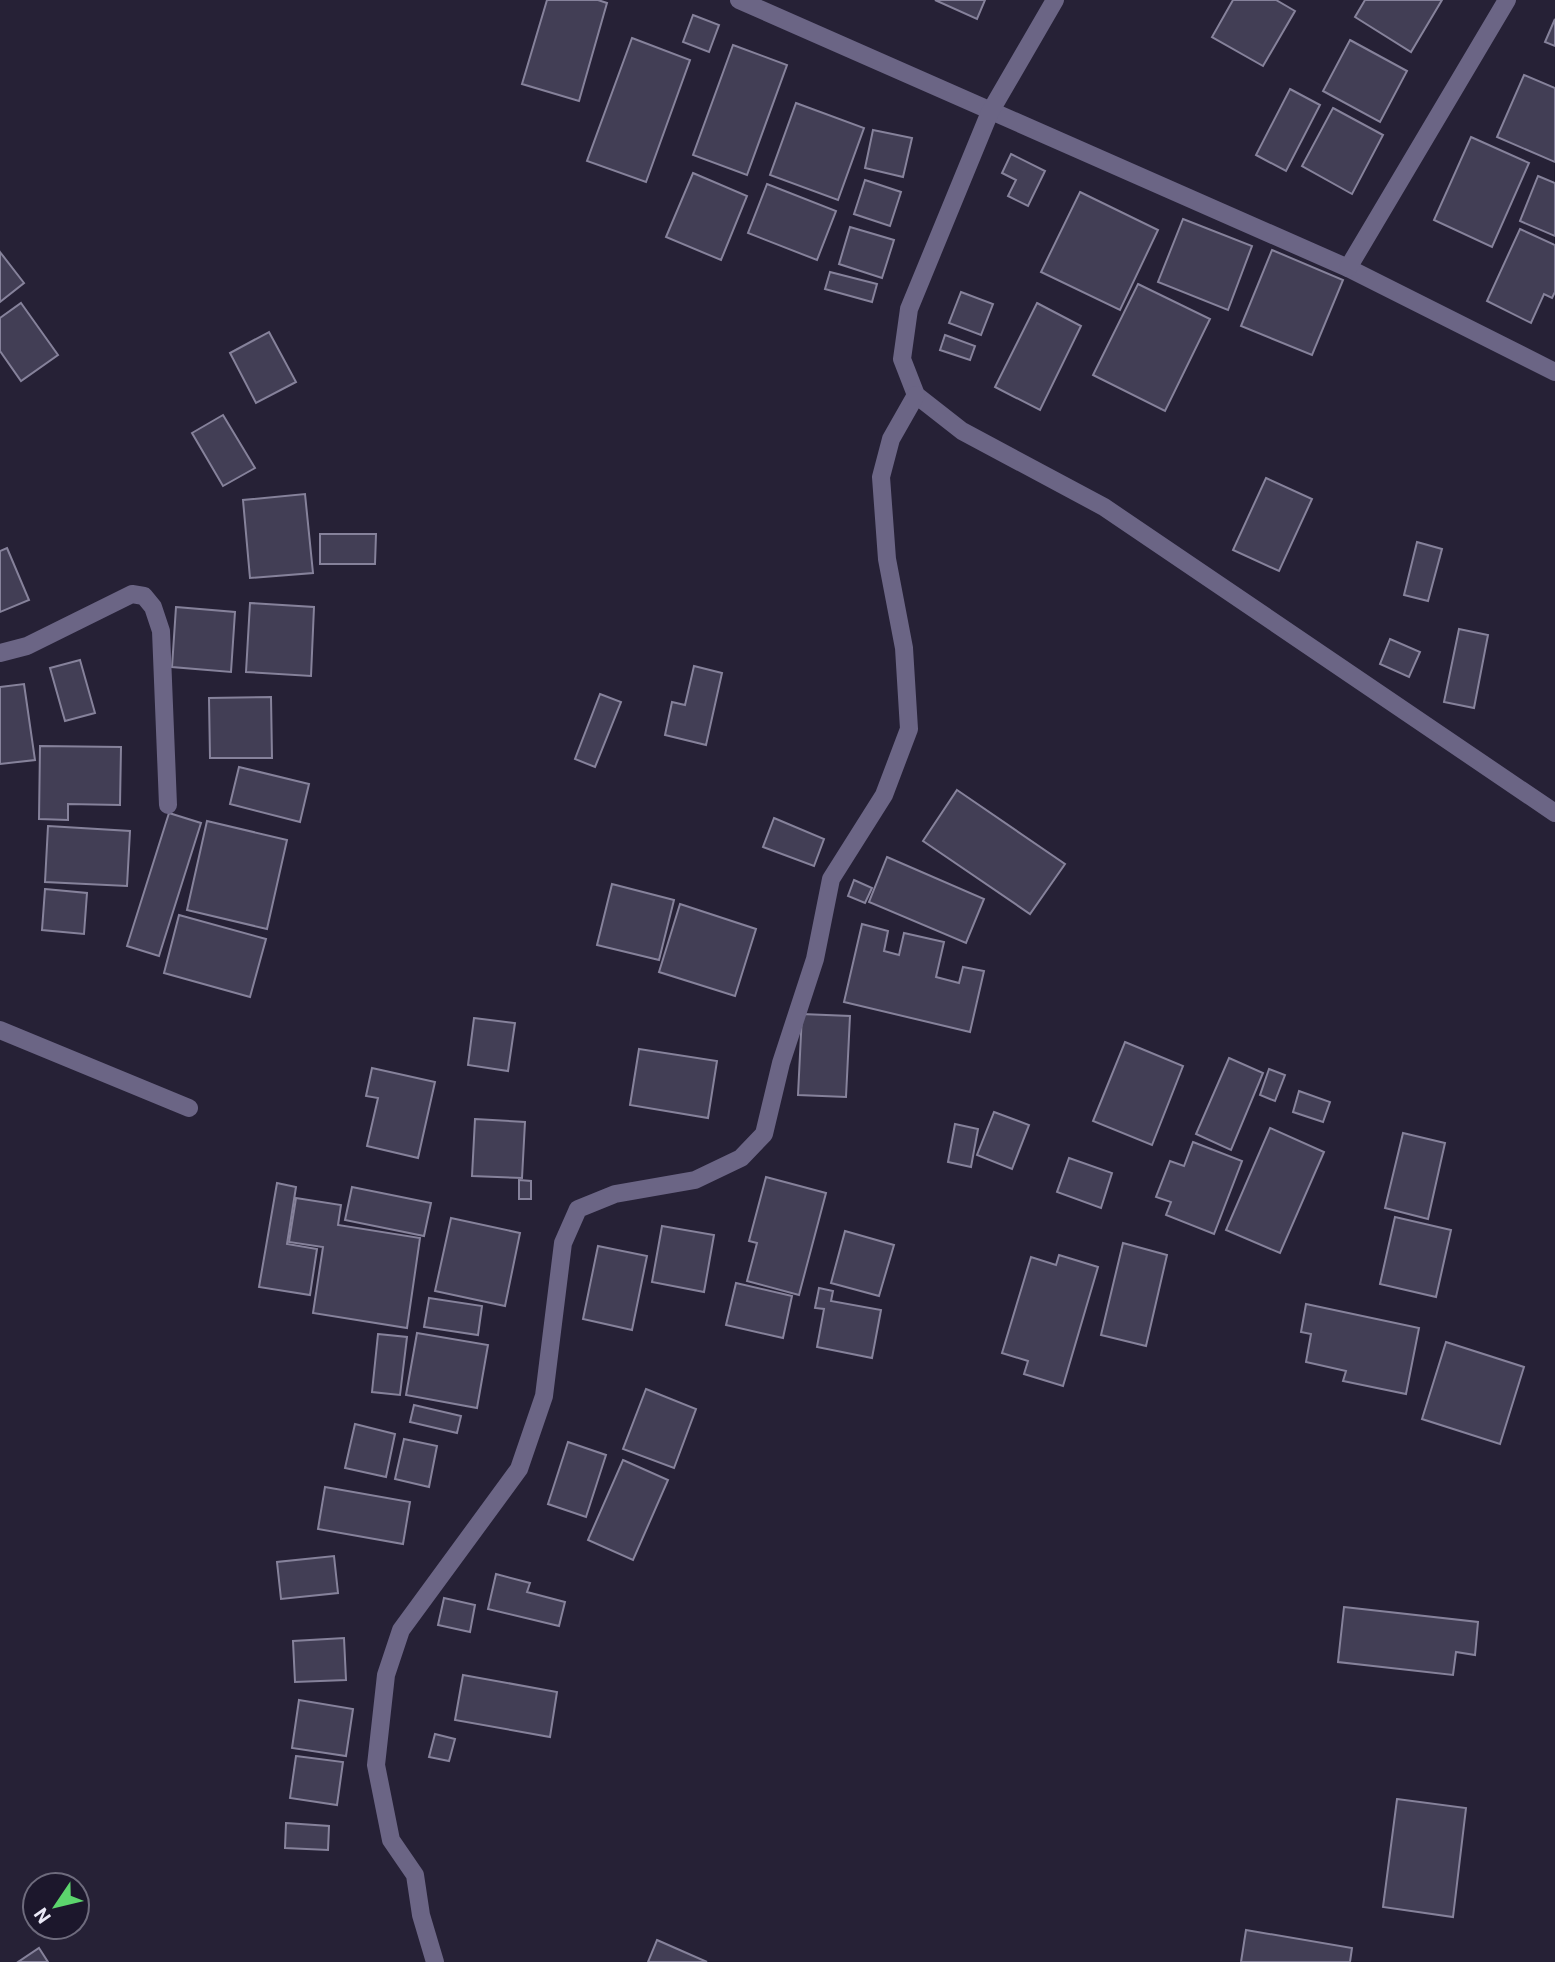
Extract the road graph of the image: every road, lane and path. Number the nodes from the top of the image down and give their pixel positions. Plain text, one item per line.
1 (739, 0) edge
2 (1055, 0) edge
3 (1507, 0) edge
4 (990, 112) junction
5 (1348, 268) junction
6 (1555, 372) edge
7 (916, 396) junction
8 (0, 653) edge
9 (168, 804) dead end
10 (1555, 813) edge
11 (0, 1030) edge
12 (189, 1108) dead end
13 (435, 1962) edge

1 - 4 street
2 - 4 street
3 - 5 street
4 - 5 street
4 - 7 street
5 - 6 street
7 - 10 street
7 - 13 street
8 - 9 street
11 - 12 street

